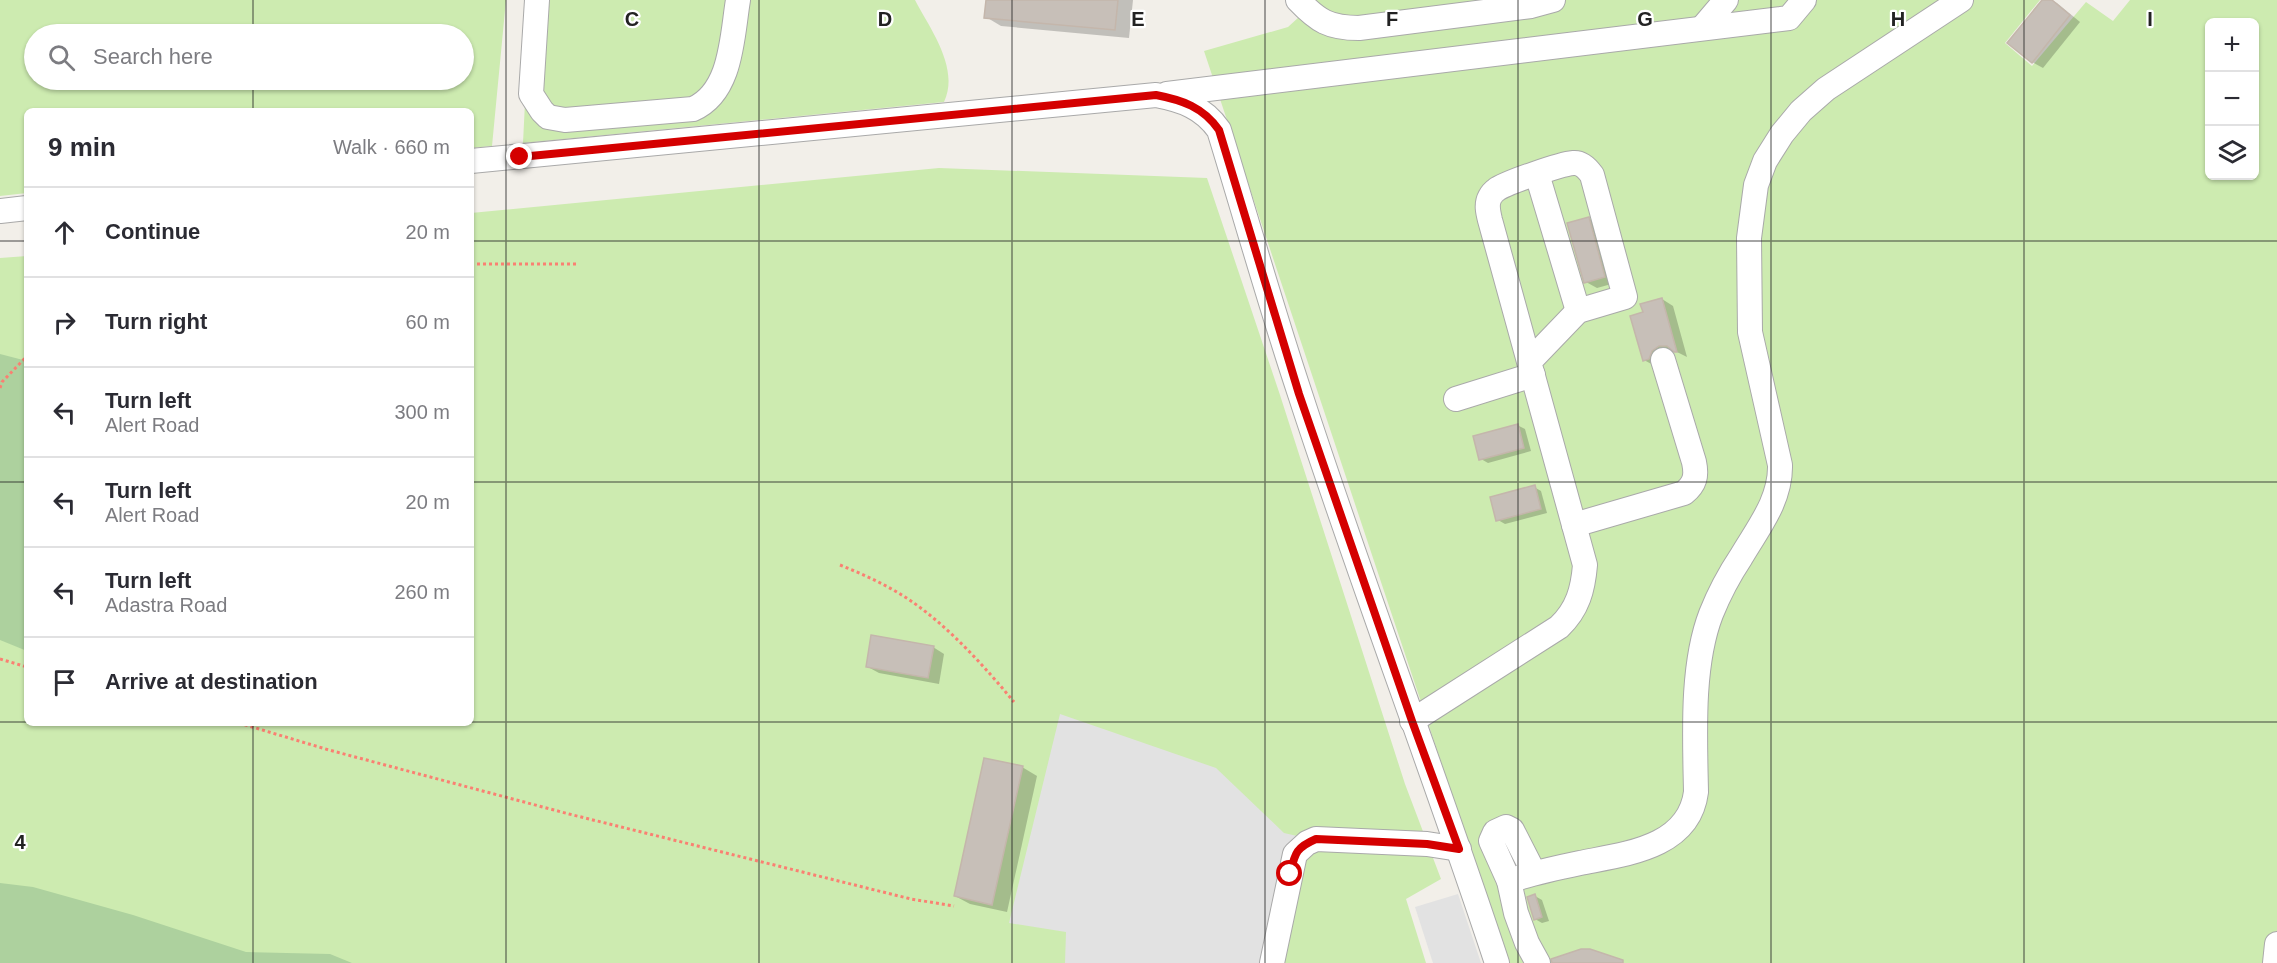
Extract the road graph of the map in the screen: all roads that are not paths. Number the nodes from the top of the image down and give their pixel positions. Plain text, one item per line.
1 (537, 0) edge
2 (738, 0) edge
3 (1298, 0) edge
4 (1553, 0) edge
5 (1726, 0) edge
6 (1804, 0) edge
7 (1961, 0) edge
8 (1703, 27) junction
9 (1167, 97) junction
10 (474, 161) edge
11 (1537, 174) junction
12 (24, 208) edge
13 (0, 211) edge
14 (1578, 312) junction
15 (1663, 360) dead end
16 (1531, 369) junction
17 (1456, 399) dead end
18 (1574, 525) junction
19 (1412, 721) junction
20 (1459, 849) junction
21 (1534, 873) junction
22 (1509, 881) junction
23 (2277, 944) edge
24 (1272, 963) edge
25 (1497, 963) edge
26 (1538, 963) edge
27 (2275, 963) edge

1 - 2 street
3 - 4 street
5 - 8 street
6 - 8 street
7 - 21 street
8 - 9 street
9 - 10 street
9 - 19 street
11 - 14 street
11 - 14 street
11 - 16 street
12 - 13 street
14 - 16 street
15 - 18 street
16 - 17 street
16 - 18 street
18 - 19 street
19 - 20 street
20 - 24 street
20 - 25 street
21 - 22 street
21 - 22 street
22 - 26 street
23 - 27 street

